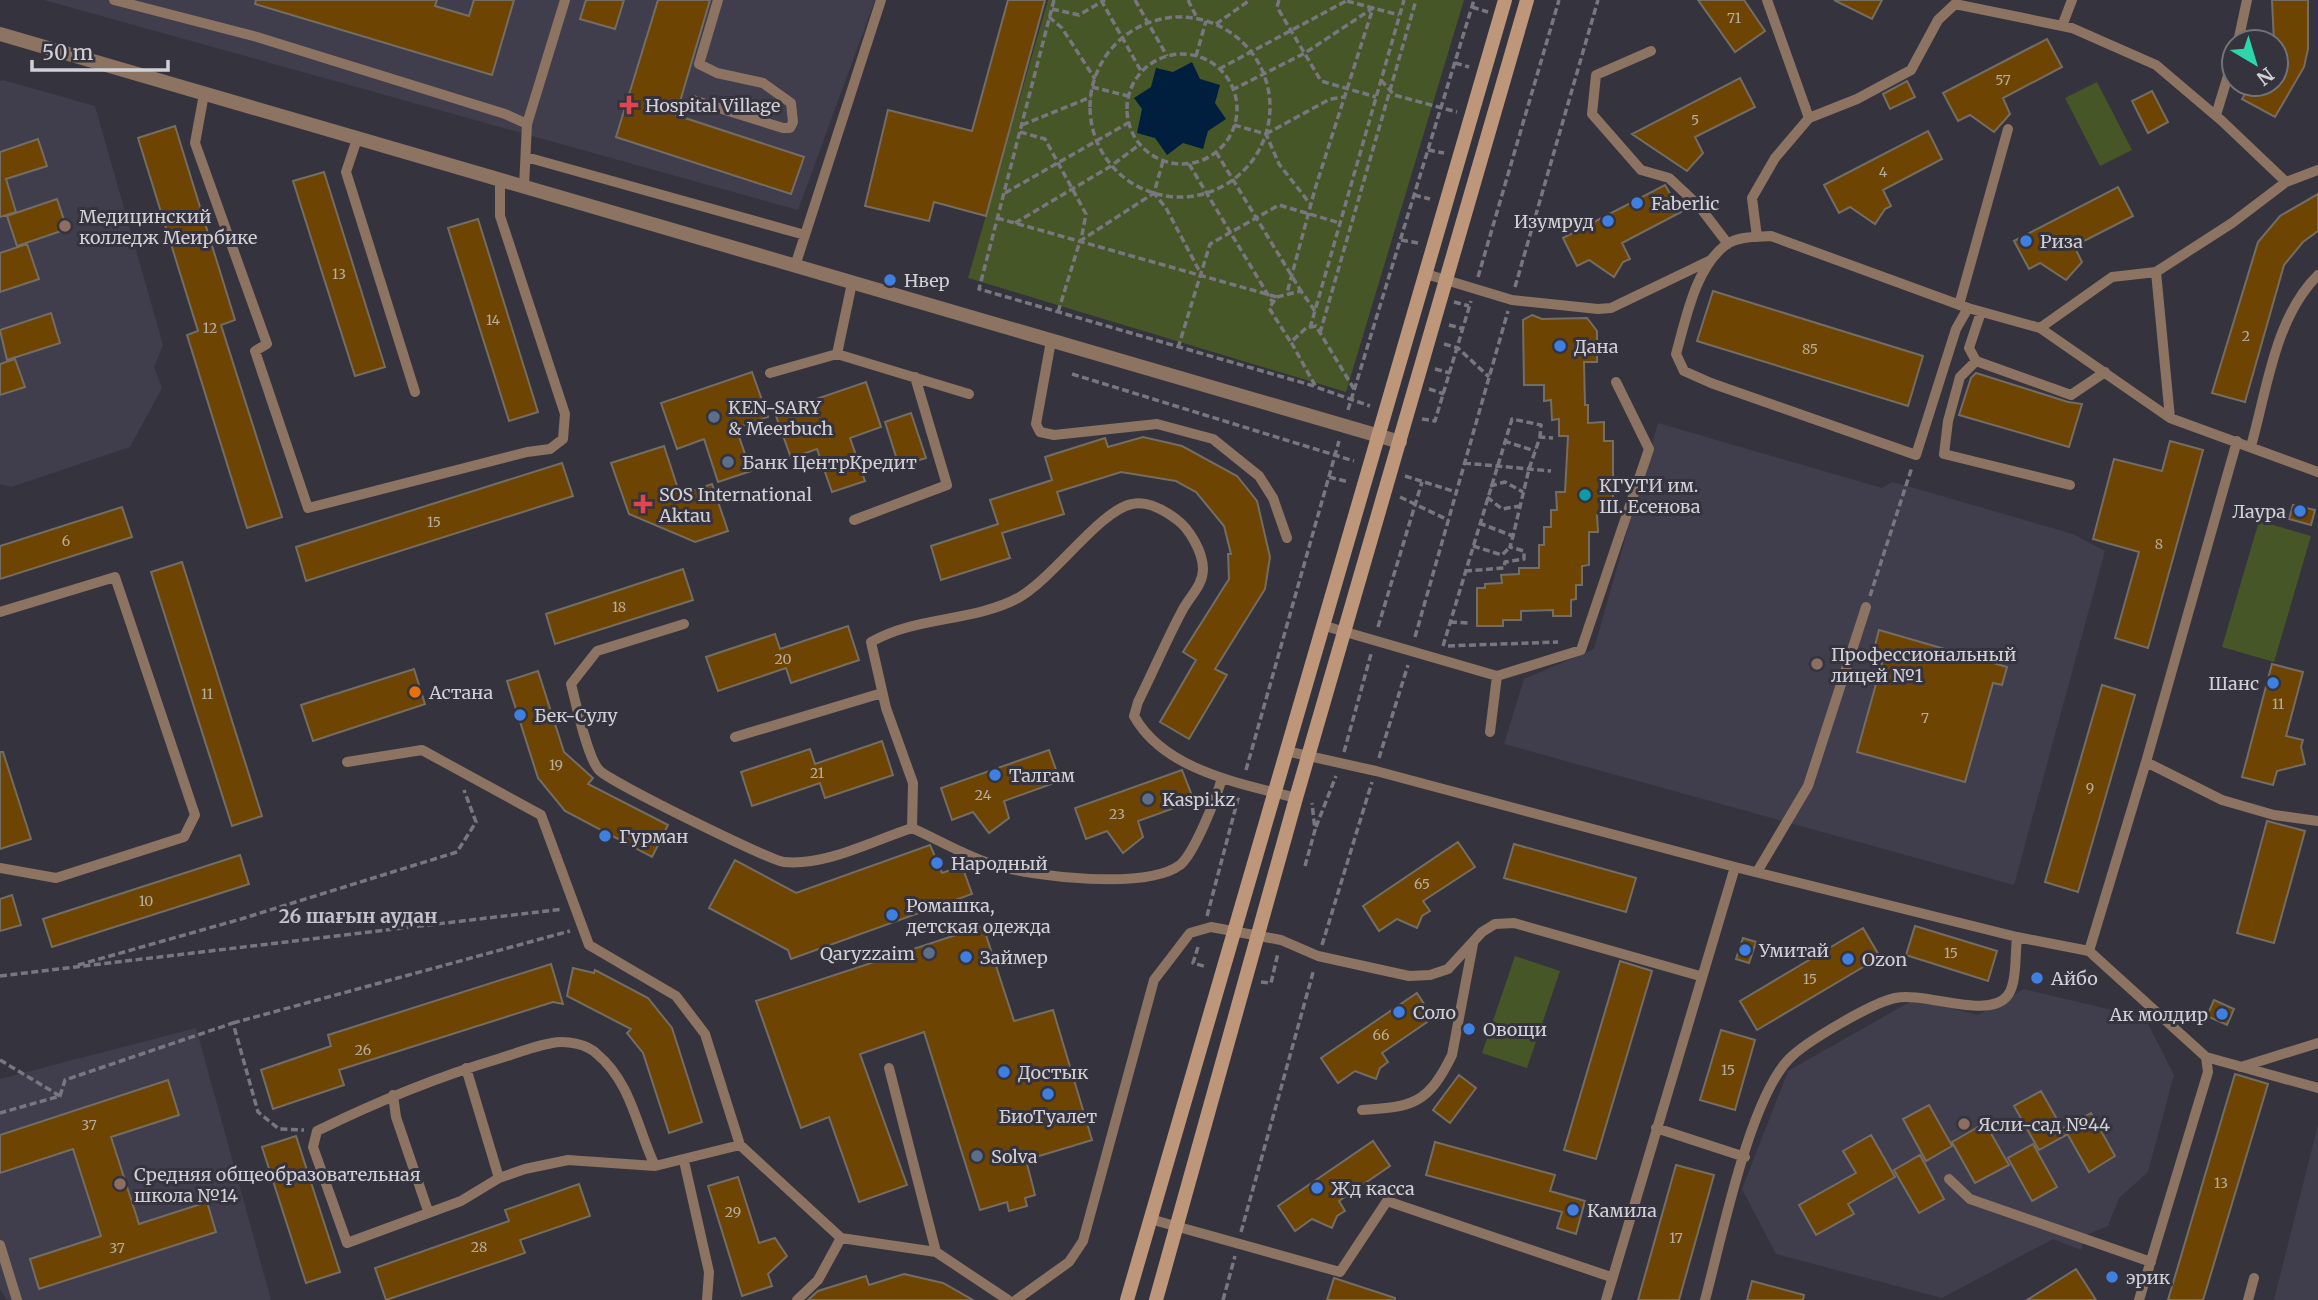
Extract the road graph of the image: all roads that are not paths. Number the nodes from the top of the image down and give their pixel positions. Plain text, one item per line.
1 (114, 0) edge
2 (565, 0) edge
3 (718, 0) edge
4 (881, 0) edge
5 (1505, 0) edge
6 (1527, 0) edge
7 (1767, 0) edge
8 (1941, 0) edge
9 (2072, 0) edge
10 (2247, 0) edge
11 (155, 5) edge
12 (1947, 12) junction
13 (2062, 26) junction
14 (2241, 28) edge
15 (0, 34) edge
16 (1651, 51) dead end
17 (204, 94) junction
18 (2221, 98) edge
19 (693, 100) dead end
20 (2216, 115) junction
21 (1809, 118) junction
22 (527, 124) junction
23 (2008, 129) dead end
24 (357, 139) junction
25 (526, 157) junction
26 (2318, 170) edge
27 (500, 180) junction
28 (2286, 182) junction
29 (524, 187) junction
30 (805, 235) junction
31 (1757, 237) junction
32 (1728, 244) junction
33 (1711, 260) junction
34 (795, 266) junction
35 (2156, 272) junction
36 (1426, 274) junction
37 (2318, 275) edge
38 (1445, 279) junction
39 (852, 283) junction
40 (1964, 307) junction
41 (1981, 312) junction
42 (2040, 328) junction
43 (1051, 341) junction
44 (837, 354) junction
45 (1976, 361) junction
46 (2105, 372) junction
47 (769, 373) dead end
48 (915, 377) junction
49 (1616, 382) dead end
50 (415, 392) dead end
51 (969, 394) dead end
52 (2170, 418) junction
53 (1380, 436) junction
54 (1400, 442) junction
55 (2237, 442) junction
56 (2251, 446) junction
57 (2318, 472) edge
58 (2070, 485) dead end
59 (854, 520) dead end
60 (1287, 538) dead end
61 (1866, 607) road end
62 (0, 612) edge
63 (684, 624) dead end
64 (1325, 626) junction
65 (1345, 632) junction
66 (1497, 676) junction
67 (883, 693) junction
68 (1490, 732) dead end
69 (735, 737) dead end
70 (1286, 751) junction
71 (1309, 756) junction
72 (347, 762) dead end
73 (2146, 762) junction
74 (1222, 778) junction
75 (1273, 792) junction
76 (1296, 798) junction
77 (2318, 821) edge
78 (912, 828) junction
79 (1735, 867) junction
80 (0, 868) edge
81 (1757, 872) junction
82 (1235, 932) junction
83 (1258, 936) junction
84 (2017, 937) junction
85 (1473, 942) junction
86 (2088, 951) junction
87 (1700, 976) junction
88 (2318, 1043) edge
89 (2206, 1057) junction
90 (2241, 1067) junction
91 (466, 1068) junction
92 (889, 1068) dead end
93 (2318, 1088) edge
94 (393, 1095) junction
95 (1362, 1110) dead end
96 (1656, 1128) junction
97 (740, 1145) junction
98 (1745, 1157) junction
99 (684, 1161) junction
100 (655, 1166) junction
101 (499, 1178) junction
102 (1949, 1179) dead end
103 (428, 1211) junction
104 (1150, 1219) junction
105 (1176, 1228) junction
106 (841, 1238) junction
107 (0, 1245) edge
108 (936, 1252) junction
109 (2151, 1262) junction
110 (1611, 1277) junction
111 (2255, 1278) dead end
112 (17, 1300) edge
113 (707, 1300) edge
114 (797, 1300) edge
115 (1008, 1300) edge
116 (1016, 1300) edge
117 (1127, 1300) edge
118 (1156, 1300) edge
119 (1606, 1300) edge
120 (1705, 1300) edge
121 (2139, 1300) edge
122 (2248, 1300) edge

1 - 11 lane
2 - 22 lane
3 - 19 lane
4 - 30 lane
5 - 36 main road
6 - 38 main road
7 - 21 lane
8 - 12 lane
9 - 13 lane
10 - 14 lane
11 - 22 lane
12 - 13 lane
12 - 21 lane
13 - 20 lane
15 - 17 street
16 - 32 lane
17 - 24 street
17 - 27 lane
18 - 20 lane
20 - 28 lane
21 - 31 lane
22 - 25 lane
23 - 40 lane
24 - 27 street
24 - 50 lane
25 - 29 lane
25 - 30 lane
26 - 28 lane
27 - 29 street
28 - 35 lane
29 - 34 street
30 - 34 lane
31 - 32 lane
31 - 40 lane
32 - 33 lane
33 - 38 lane
33 - 40 lane
34 - 39 street
35 - 42 lane
35 - 52 lane
36 - 38 lane
36 - 53 main road
37 - 56 lane
38 - 54 main road
39 - 43 street
39 - 44 lane
40 - 41 lane
41 - 42 lane
41 - 45 lane
42 - 46 lane
43 - 53 street
43 - 60 lane
44 - 47 lane
44 - 48 lane
45 - 46 lane
45 - 58 lane
46 - 52 lane
48 - 51 lane
48 - 59 lane
49 - 66 lane
52 - 55 lane
53 - 54 street
53 - 64 main road
54 - 65 main road
55 - 56 lane
55 - 73 lane
56 - 57 lane
61 - 81 lane
62 - 80 lane
63 - 78 lane
64 - 65 lane
64 - 70 main road
65 - 66 lane
65 - 71 main road
66 - 68 lane
67 - 69 lane
67 - 74 lane
67 - 78 lane
70 - 71 lane
70 - 75 main road
71 - 76 main road
71 - 79 lane
72 - 97 lane
73 - 77 lane
73 - 86 lane
74 - 75 lane
74 - 78 lane
75 - 76 lane
75 - 82 main road
76 - 83 main road
79 - 81 lane
79 - 87 lane
81 - 84 lane
82 - 83 lane
82 - 104 main road
82 - 116 lane
83 - 85 lane
83 - 105 main road
84 - 86 lane
84 - 98 lane
85 - 87 lane
85 - 95 lane
86 - 89 lane
87 - 96 lane
88 - 90 lane
89 - 90 lane
89 - 109 lane
90 - 93 lane
91 - 94 lane
91 - 100 lane
91 - 101 lane
92 - 108 lane
94 - 103 lane
94 - 103 lane
96 - 98 lane
96 - 110 lane
97 - 99 lane
97 - 106 lane
98 - 120 lane
99 - 100 lane
99 - 113 lane
100 - 101 lane
101 - 103 lane
102 - 109 lane
104 - 105 lane
104 - 117 main road
105 - 110 lane
105 - 118 main road
106 - 108 lane
106 - 114 lane
107 - 112 lane
108 - 115 lane
109 - 121 lane
110 - 119 lane
111 - 122 lane

